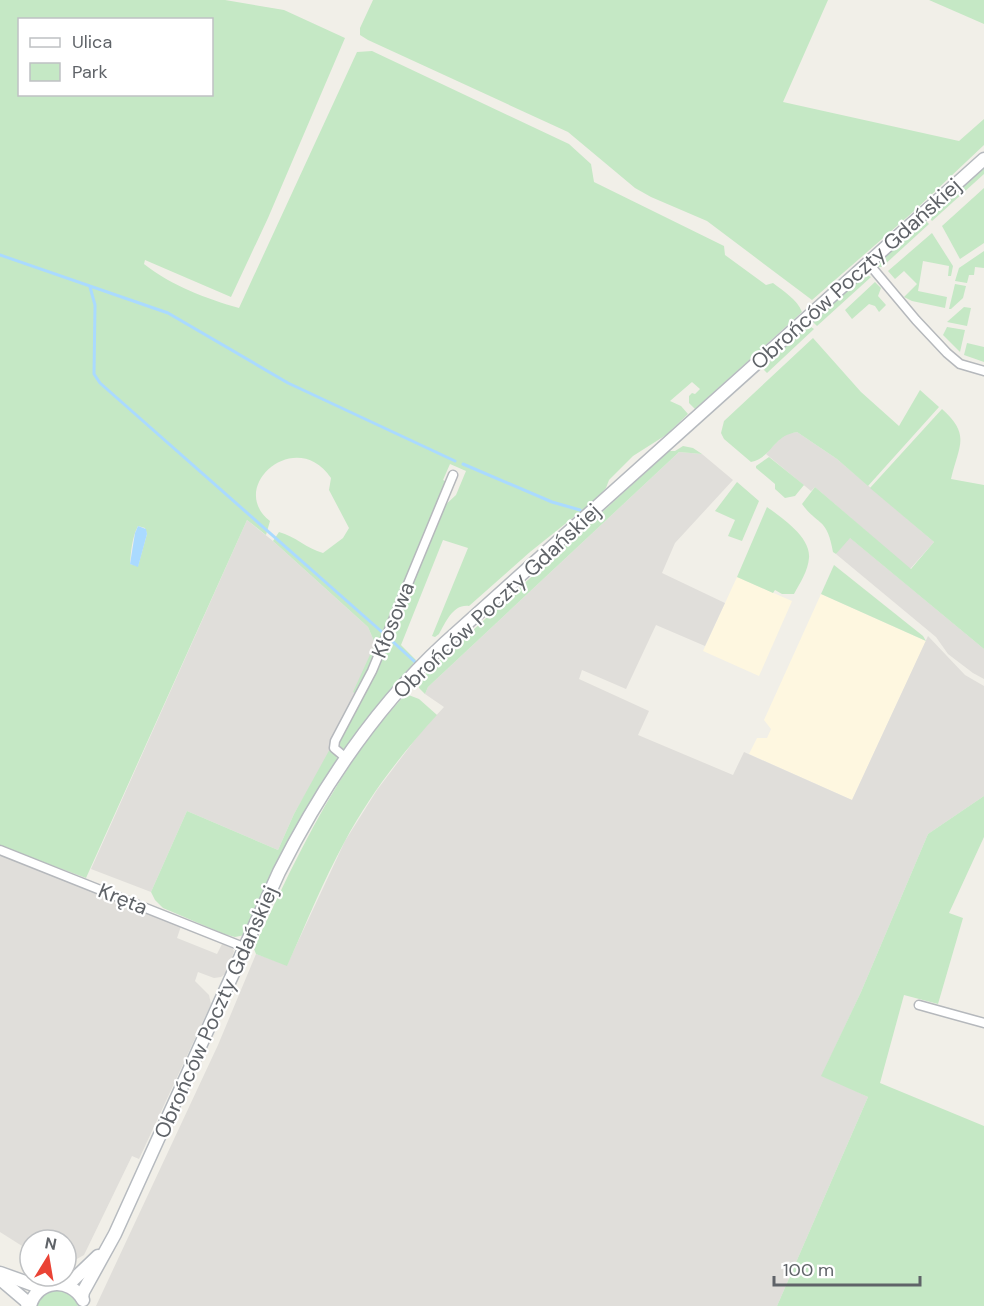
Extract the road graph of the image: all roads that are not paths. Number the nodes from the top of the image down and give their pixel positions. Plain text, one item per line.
1 (984, 159) edge
2 (868, 264) junction
3 (984, 371) edge
4 (453, 475) dead end
5 (346, 758) junction
6 (0, 850) edge
7 (246, 948) junction
8 (919, 1005) dead end
9 (984, 1023) edge
10 (105, 1249) junction
11 (0, 1273) edge
12 (78, 1275) edge
13 (0, 1279) edge
14 (18, 1279) edge
15 (42, 1288) edge
16 (70, 1288) edge
17 (83, 1302) edge
18 (29, 1306) edge

1 - 2 street, Obrońców Poczty Gdańskiej
2 - 3 street
2 - 5 street, Obrońców Poczty Gdańskiej
4 - 5 street, Kłosowa
5 - 7 street, Obrońców Poczty Gdańskiej
6 - 7 street, Kręta
7 - 10 street, Obrońców Poczty Gdańskiej
8 - 9 street
10 - 12 street, Obrońców Poczty Gdańskiej
10 - 17 street, Obrońców Poczty Gdańskiej
11 - 14 street
13 - 18 street
15 - 18 street
16 - 17 street

